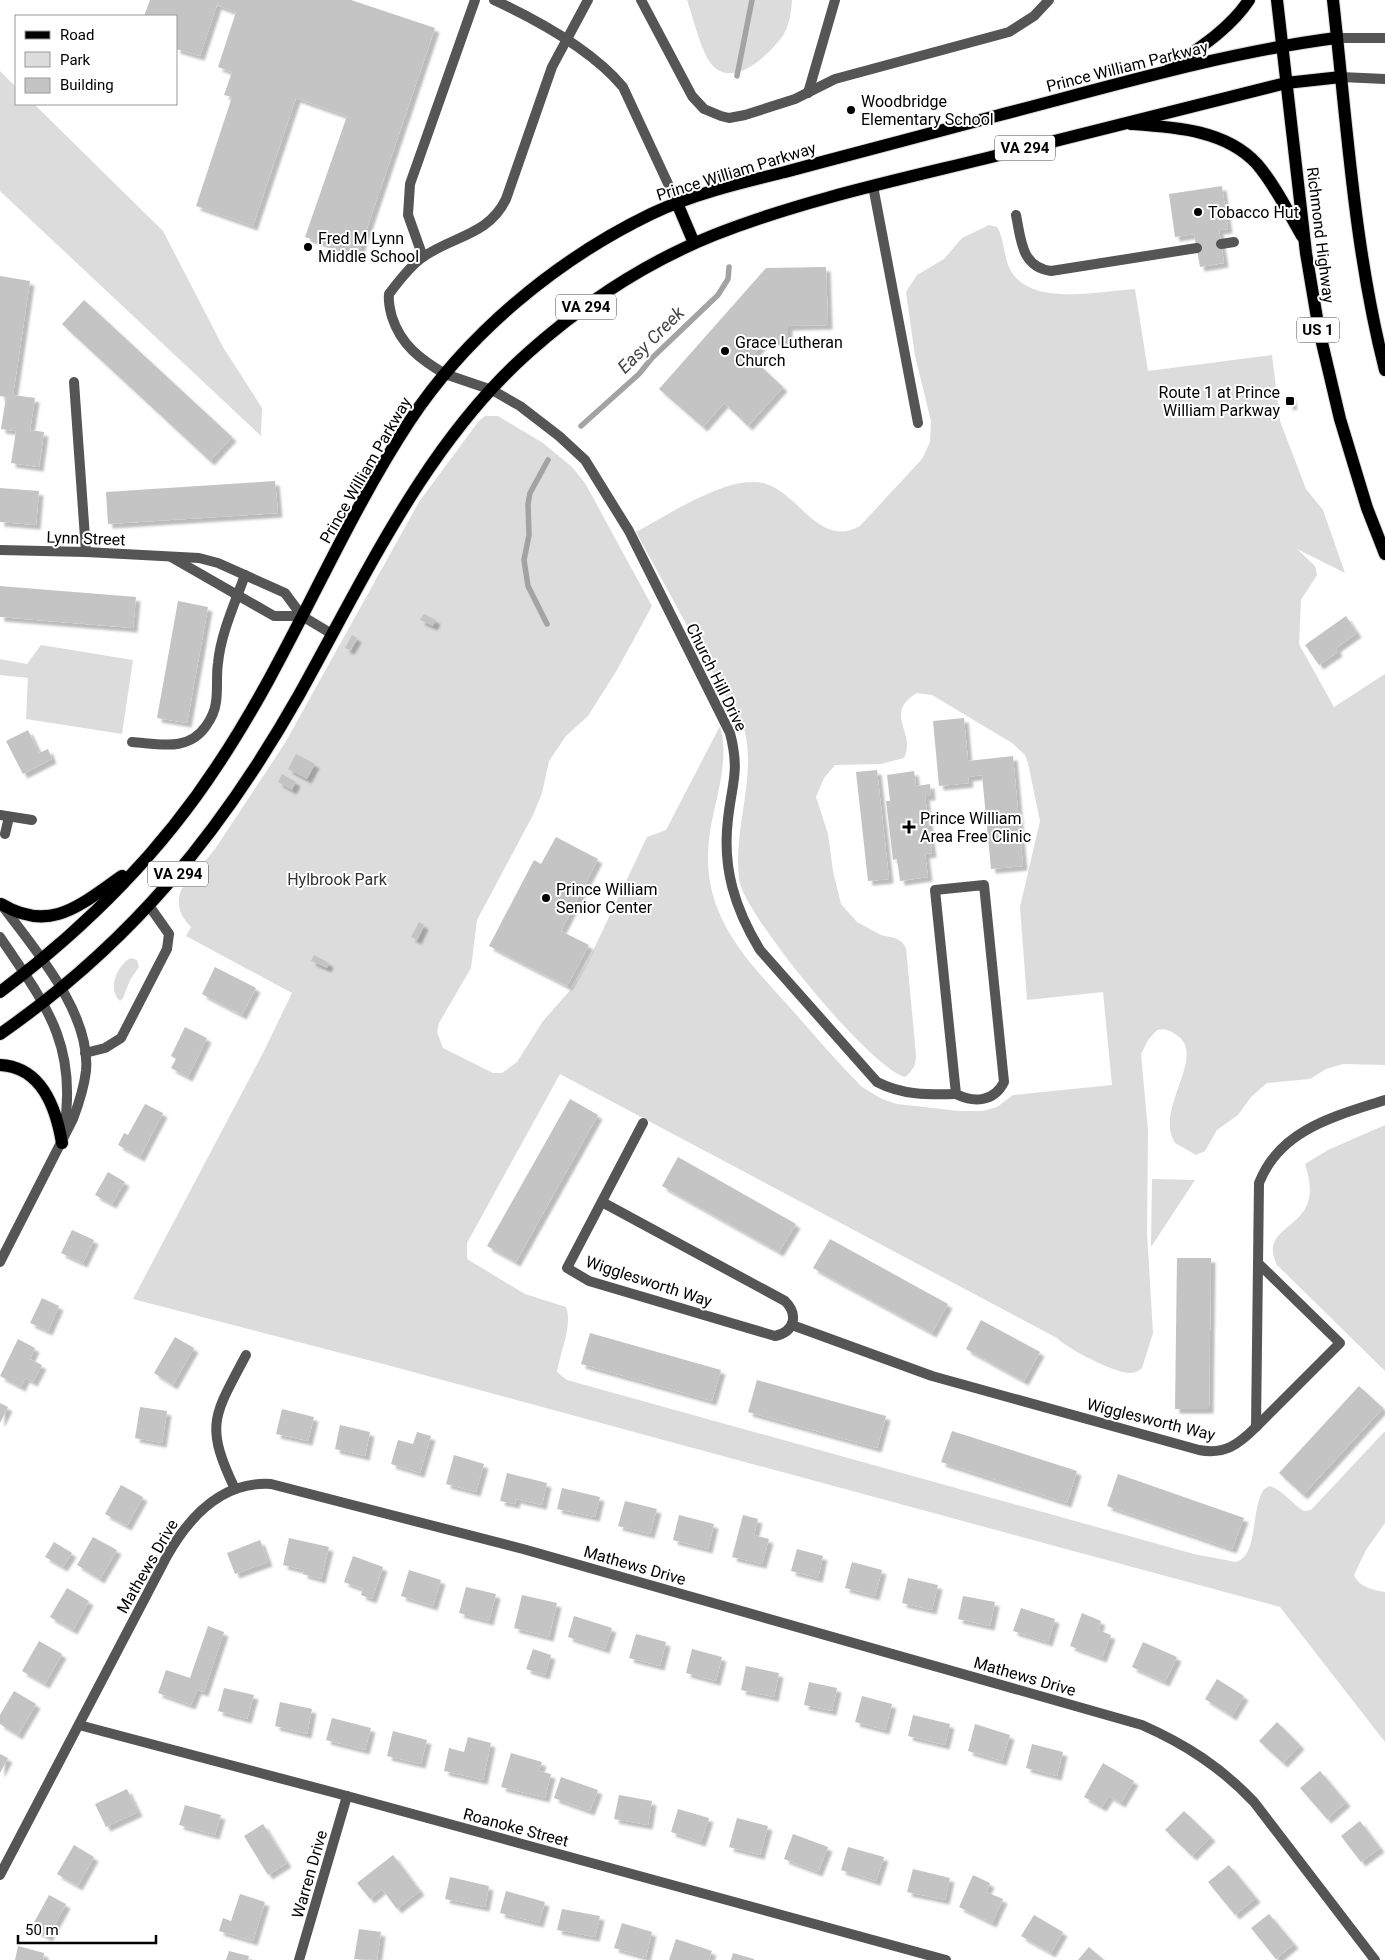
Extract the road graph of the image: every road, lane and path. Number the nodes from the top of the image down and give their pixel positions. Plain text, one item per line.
1 (475, 0) edge
2 (494, 0) edge
3 (588, 0) edge
4 (640, 0) edge
5 (835, 0) edge
6 (1036, 0) edge
7 (1048, 0) edge
8 (1249, 0) edge
9 (1277, 0) edge
10 (1333, 0) edge
11 (1038, 12) junction
12 (1336, 38) junction
13 (1385, 38) edge
14 (566, 40) junction
15 (1282, 45) junction
16 (1164, 73) junction
17 (1341, 77) junction
18 (1385, 79) edge
19 (1286, 83) junction
20 (808, 93) junction
21 (1119, 123) junction
22 (873, 186) junction
23 (677, 203) junction
24 (1016, 215) dead end
25 (1304, 240) junction
26 (1234, 242) dead end
27 (694, 243) junction
28 (1221, 244) dead end
29 (1197, 248) dead end
30 (423, 257) junction
31 (1385, 370) edge
32 (445, 374) junction
33 (74, 382) dead end
34 (492, 390) junction
35 (918, 423) dead end
36 (0, 550) edge
37 (86, 552) junction
38 (1385, 554) edge
39 (171, 557) junction
40 (245, 575) junction
41 (238, 596) junction
42 (302, 616) junction
43 (332, 634) junction
44 (132, 742) dead end
45 (4, 816) edge
46 (32, 820) dead end
47 (5, 834) dead end
48 (140, 864) junction
49 (1, 903) edge
50 (150, 907) junction
51 (0, 937) edge
52 (41, 959) junction
53 (24, 973) junction
54 (61, 988) junction
55 (0, 992) edge
56 (44, 1002) junction
57 (0, 1034) edge
58 (85, 1053) junction
59 (0, 1065) edge
60 (956, 1094) junction
61 (1385, 1100) edge
62 (643, 1123) dead end
63 (62, 1143) junction
64 (602, 1202) junction
65 (0, 1262) edge
66 (1258, 1263) junction
67 (792, 1325) junction
68 (246, 1355) dead end
69 (1256, 1427) junction
70 (235, 1489) junction
71 (78, 1725) junction
72 (346, 1796) junction
73 (0, 1876) edge
74 (299, 1960) edge
75 (946, 1960) edge
76 (1375, 1960) edge

1 - 30 street
2 - 14 street
3 - 14 street, Church Hill Drive
4 - 20 street
5 - 20 street
6 - 11 street
7 - 11 street
8 - 16 main road
9 - 15 main road, Richmond Highway / US 1
10 - 12 main road
11 - 20 street
12 - 13 street
12 - 15 main road, Prince William Parkway / VA 294
12 - 17 main road
14 - 23 street
14 - 30 street, Church Hill Drive
15 - 16 main road, Prince William Parkway / VA 294
15 - 19 main road, Richmond Highway / US 1
16 - 23 main road, Prince William Parkway / VA 294
17 - 18 street
17 - 19 main road, VA 294
17 - 31 main road
19 - 21 main road, VA 294
19 - 25 main road, Richmond Highway / US 1
21 - 22 main road, VA 294
21 - 25 main road
22 - 27 main road, VA 294
22 - 35 street
23 - 27 main road
23 - 32 main road, Prince William Parkway / VA 294
24 - 29 street
25 - 38 main road, Richmond Highway / US 1
26 - 28 street
27 - 34 main road, VA 294
30 - 32 street, Church Hill Drive
32 - 34 street, Church Hill Drive
32 - 42 main road, Prince William Parkway / VA 294
33 - 37 street
34 - 43 main road, VA 294
34 - 60 street, Church Hill Drive
36 - 37 street, Lynn Street
37 - 39 street, Lynn Street
39 - 40 street, Lynn Street
39 - 41 street, Lynn Street
40 - 41 street
40 - 42 street, Lynn Street
41 - 42 street, Lynn Street
41 - 44 street
42 - 43 street, Lynn Street
42 - 48 main road, Prince William Parkway / VA 294
43 - 50 main road, VA 294
45 - 46 street
45 - 47 street
48 - 49 main road
48 - 52 main road, Prince William Parkway / VA 294
49 - 52 street
50 - 54 main road, VA 294
50 - 58 street
51 - 53 street
52 - 53 main road, Prince William Parkway / VA 294
52 - 54 street
53 - 55 main road, Prince William Parkway / VA 294
53 - 56 street
54 - 56 main road, VA 294
54 - 58 street
56 - 57 main road, VA 294
56 - 63 street
58 - 63 street
59 - 63 main road
60 - 60 street, Church Hill Drive
61 - 66 street
62 - 64 street, Wigglesworth Way
63 - 65 street
64 - 67 street
64 - 67 street, Wigglesworth Way
66 - 69 street
66 - 69 street, Wigglesworth Way
67 - 69 street, Wigglesworth Way
68 - 70 street
70 - 71 street, Mathews Drive
70 - 76 street, Mathews Drive
71 - 72 street, Roanoke Street
71 - 73 street, Mathews Drive
72 - 74 street, Warren Drive
72 - 75 street, Roanoke Street

